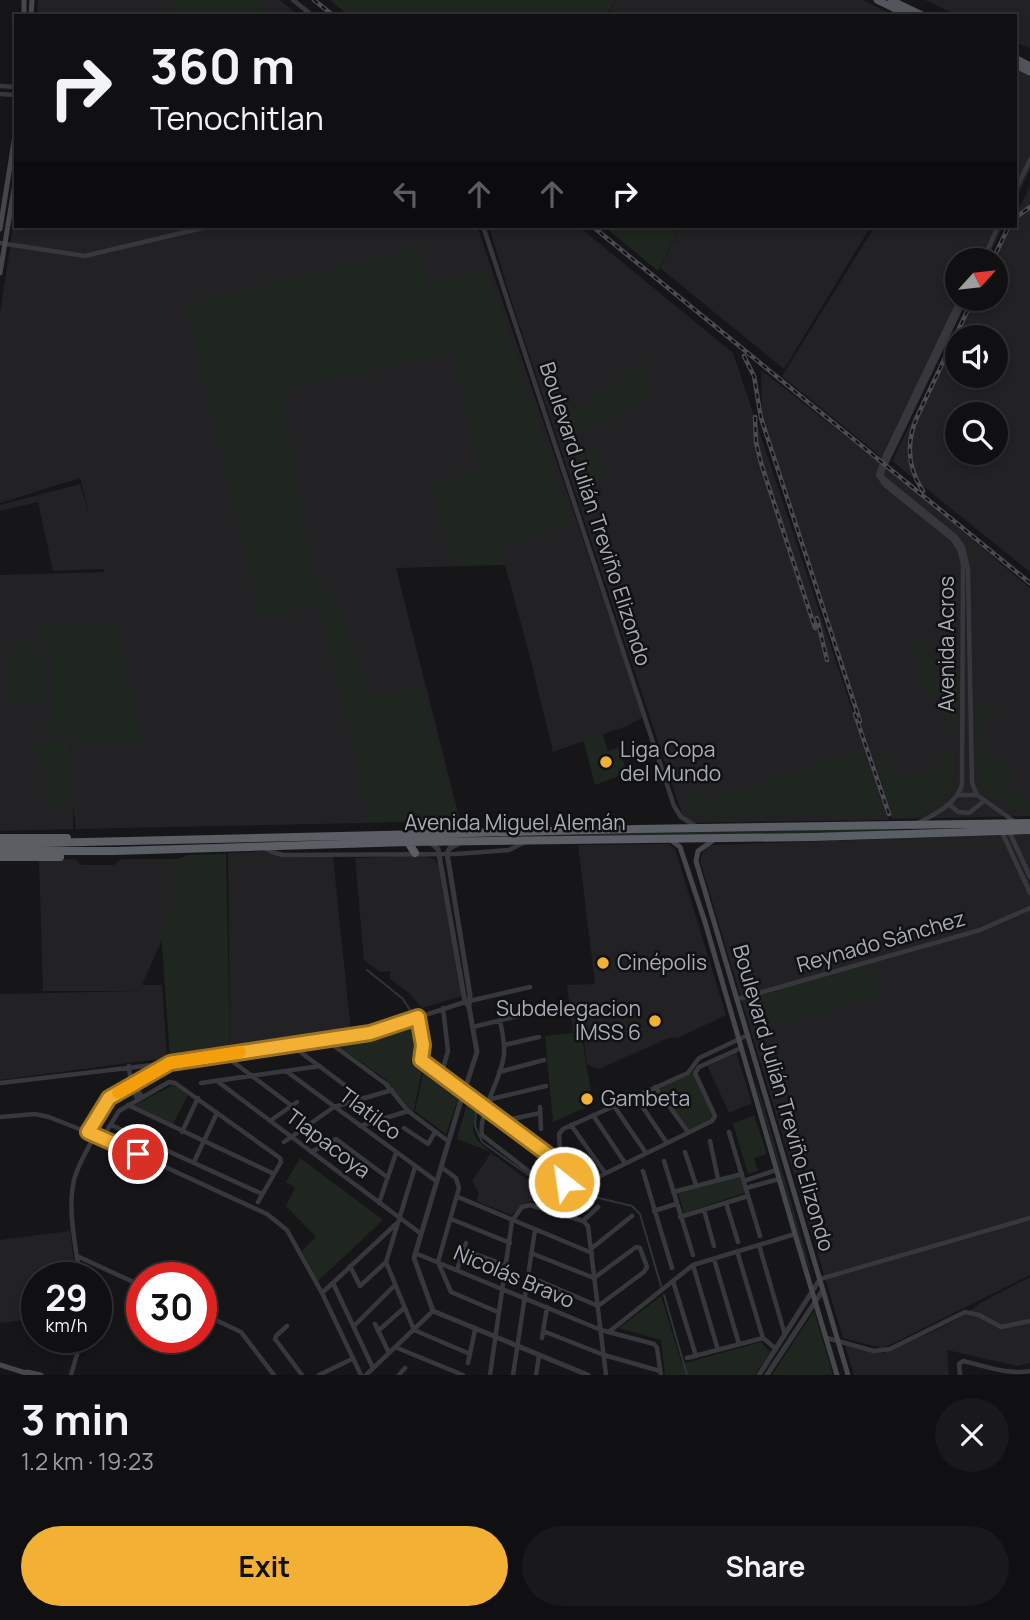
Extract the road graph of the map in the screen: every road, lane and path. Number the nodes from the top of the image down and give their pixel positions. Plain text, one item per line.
1 (293, 0) edge
2 (877, 0) edge
3 (891, 0) edge
4 (310, 14) edge
5 (906, 14) edge
6 (920, 14) edge
7 (14, 141) edge
8 (1030, 160) edge
9 (14, 187) edge
10 (1017, 187) edge
11 (2, 211) edge
12 (203, 228) edge
13 (484, 228) edge
14 (997, 228) edge
15 (0, 229) edge
16 (2, 244) edge
17 (988, 248) edge
18 (0, 273) edge
19 (956, 312) edge
20 (906, 500) junction
21 (962, 735) junction
22 (971, 736) junction
23 (971, 755) junction
24 (962, 756) junction
25 (958, 795) junction
26 (977, 795) junction
27 (984, 801) junction
28 (949, 804) junction
29 (677, 813) junction
30 (1015, 823) junction
31 (1030, 823) edge
32 (912, 826) junction
33 (700, 828) junction
34 (670, 829) junction
35 (1030, 830) edge
36 (1005, 831) junction
37 (0, 838) edge
38 (717, 838) junction
39 (669, 840) junction
40 (464, 841) junction
41 (408, 842) junction
42 (423, 842) junction
43 (526, 842) junction
44 (90, 843) junction
45 (0, 844) edge
46 (261, 845) junction
47 (42, 848) junction
48 (0, 851) edge
49 (114, 851) junction
50 (415, 853) junction
51 (447, 853) junction
52 (439, 854) junction
53 (0, 857) edge
54 (1030, 877) edge
55 (692, 880) junction
56 (1030, 893) edge
57 (1030, 908) edge
58 (730, 974) junction
59 (530, 988) dead end
60 (738, 999) junction
61 (468, 1003) junction
62 (443, 1008) junction
63 (535, 1012) dead end
64 (415, 1018) junction
65 (500, 1020) junction
66 (473, 1027) junction
67 (539, 1037) dead end
68 (743, 1037) junction
69 (325, 1039) junction
70 (291, 1045) junction
71 (504, 1045) junction
72 (741, 1048) junction
73 (223, 1055) junction
74 (544, 1060) dead end
75 (170, 1063) junction
76 (129, 1066) junction
77 (320, 1066) junction
78 (286, 1072) junction
79 (499, 1072) junction
80 (441, 1075) junction
81 (251, 1076) junction
82 (217, 1081) junction
83 (0, 1083) edge
84 (132, 1083) junction
85 (201, 1083) dead end
86 (546, 1086) dead end
87 (655, 1087) junction
88 (392, 1090) junction
89 (463, 1096) junction
90 (635, 1096) junction
91 (198, 1098) junction
92 (363, 1098) junction
93 (140, 1099) junction
94 (491, 1099) junction
95 (128, 1105) junction
96 (614, 1106) junction
97 (334, 1107) junction
98 (487, 1109) junction
99 (408, 1111) junction
100 (218, 1113) junction
101 (593, 1115) junction
102 (0, 1117) edge
103 (270, 1121) junction
104 (503, 1121) junction
105 (111, 1125) junction
106 (571, 1125) junction
107 (360, 1126) junction
108 (404, 1128) dead end
109 (541, 1129) dead end
110 (88, 1132) junction
111 (106, 1132) dead end
112 (182, 1132) junction
113 (435, 1132) junction
114 (688, 1132) junction
115 (729, 1132) dead end
116 (95, 1135) junction
117 (291, 1137) junction
118 (448, 1141) junction
119 (709, 1141) dead end
120 (204, 1142) junction
121 (284, 1142) dead end
122 (667, 1143) junction
123 (311, 1152) junction
124 (685, 1152) dead end
125 (396, 1153) junction
126 (646, 1153) junction
127 (664, 1161) dead end
128 (194, 1162) junction
129 (625, 1163) junction
130 (415, 1167) junction
131 (441, 1167) junction
132 (776, 1170) junction
133 (643, 1171) dead end
134 (605, 1173) junction
135 (274, 1174) junction
136 (741, 1174) junction
137 (387, 1177) junction
138 (718, 1179) junction
139 (779, 1179) junction
140 (436, 1181) junction
141 (744, 1181) junction
142 (695, 1185) junction
143 (746, 1188) junction
144 (673, 1192) junction
145 (262, 1194) junction
146 (748, 1196) junction
147 (458, 1197) junction
148 (258, 1202) dead end
149 (379, 1203) junction
150 (726, 1203) junction
151 (676, 1204) junction
152 (598, 1207) dead end
153 (704, 1210) junction
154 (654, 1211) junction
155 (632, 1216) dead end
156 (680, 1217) junction
157 (451, 1219) junction
158 (1030, 1219) edge
159 (512, 1220) junction
160 (398, 1221) junction
161 (583, 1221) junction
162 (535, 1230) junction
163 (420, 1233) junction
164 (794, 1234) junction
165 (760, 1236) dead end
166 (466, 1242) dead end
167 (738, 1242) dead end
168 (510, 1243) junction
169 (760, 1245) junction
170 (714, 1246) dead end
171 (464, 1250) junction
172 (592, 1251) junction
173 (737, 1251) junction
174 (415, 1253) junction
175 (531, 1253) junction
176 (692, 1255) dead end
177 (77, 1256) junction
178 (714, 1259) junction
179 (78, 1262) edge
180 (386, 1262) junction
181 (438, 1262) junction
182 (506, 1265) junction
183 (693, 1265) junction
184 (350, 1266) junction
185 (672, 1268) dead end
186 (457, 1270) junction
187 (528, 1276) junction
188 (594, 1278) junction
189 (126, 1279) edge
190 (820, 1279) junction
191 (673, 1281) junction
192 (333, 1283) junction
193 (395, 1285) junction
194 (501, 1290) junction
195 (823, 1290) junction
196 (813, 1292) junction
197 (322, 1293) junction
198 (524, 1299) junction
199 (816, 1300) junction
200 (598, 1306) junction
201 (547, 1307) junction
202 (404, 1308) junction
203 (433, 1311) junction
204 (498, 1312) junction
205 (217, 1321) edge
206 (1030, 1321) edge
207 (375, 1324) dead end
208 (287, 1325) dead end
209 (354, 1326) junction
210 (414, 1330) junction
211 (475, 1330) junction
212 (601, 1330) junction
213 (379, 1331) junction
214 (543, 1331) junction
215 (610, 1331) junction
216 (785, 1335) junction
217 (495, 1338) junction
218 (541, 1338) dead end
219 (763, 1338) junction
220 (827, 1338) junction
221 (838, 1341) junction
222 (740, 1344) junction
223 (517, 1346) junction
224 (395, 1347) junction
225 (776, 1349) junction
226 (718, 1350) junction
227 (77, 1353) edge
228 (389, 1353) junction
229 (470, 1354) junction
230 (604, 1355) junction
231 (539, 1356) junction
232 (696, 1356) junction
233 (687, 1358) dead end
234 (352, 1359) junction
235 (468, 1363) dead end
236 (0, 1365) edge
237 (979, 1366) junction
238 (373, 1368) junction
239 (405, 1368) dead end
240 (24, 1371) junction
241 (1030, 1371) edge
242 (661, 1373) edge
243 (1000, 1373) edge
244 (401, 1374) edge
245 (584, 1374) edge
246 (1019, 1374) edge
247 (32, 1375) edge
248 (41, 1375) edge
249 (71, 1375) edge
250 (274, 1375) edge
251 (302, 1375) edge
252 (319, 1375) edge
253 (360, 1375) edge
254 (366, 1375) edge
255 (463, 1375) edge
256 (490, 1375) edge
257 (513, 1375) edge
258 (536, 1375) edge
259 (606, 1375) edge
260 (760, 1375) edge
261 (767, 1375) edge
262 (837, 1375) edge
263 (848, 1375) edge
264 (960, 1375) edge
265 (980, 1375) edge

1 - 4 street
2 - 5 main road
3 - 6 main road
7 - 11 main road
8 - 10 street
9 - 16 main road
11 - 15 main road
12 - 16 street
13 - 29 street, Boulevard Julián Treviño Elizondo
14 - 17 street
16 - 18 main road
19 - 20 street, Avenida Acros
20 - 21 street, Avenida Acros
20 - 22 street, Avenida Acros
21 - 22 street
21 - 24 street, Avenida Acros
22 - 23 street, Avenida Acros
23 - 24 street
23 - 26 street, Avenida Acros
24 - 25 street, Avenida Acros
25 - 26 street
25 - 28 street
26 - 27 street
27 - 28 street
27 - 30 street
28 - 32 street
29 - 33 street
29 - 34 street
30 - 31 highway, Avenida Miguel Alemán
30 - 32 highway, Avenida Miguel Alemán
32 - 33 highway, Avenida Miguel Alemán
33 - 34 highway, Avenida Miguel Alemán
34 - 44 highway, Avenida Miguel Alemán
35 - 36 highway, Avenida Miguel Alemán
36 - 38 highway, Avenida Miguel Alemán
36 - 54 street
36 - 56 street
37 - 44 highway
38 - 39 highway, Avenida Miguel Alemán
38 - 58 main road, Boulevard Julián Treviño Elizondo
39 - 43 highway, Avenida Miguel Alemán
39 - 55 main road, Boulevard Julián Treviño Elizondo
40 - 42 highway, Avenida Miguel Alemán
40 - 43 highway, Avenida Miguel Alemán
40 - 51 street
41 - 42 highway, Avenida Miguel Alemán
41 - 46 highway, Avenida Miguel Alemán
41 - 50 highway
42 - 52 street
43 - 51 street
44 - 47 highway, Avenida Miguel Alemán
45 - 47 highway, Avenida Miguel Alemán
46 - 49 highway, Avenida Miguel Alemán
46 - 50 street
47 - 48 highway, Avenida Miguel Alemán
47 - 49 highway, Avenida Miguel Alemán
49 - 53 highway
50 - 52 street
51 - 52 street
51 - 61 street
52 - 61 street
55 - 58 main road
55 - 68 main road, Boulevard Julián Treviño Elizondo
57 - 60 street, Reynado Sánchez
58 - 60 main road, Boulevard Julián Treviño Elizondo
59 - 61 street
60 - 68 main road, Boulevard Julián Treviño Elizondo
61 - 62 street
61 - 66 street
62 - 64 street
62 - 80 street
63 - 65 street
64 - 69 street
64 - 80 street
65 - 66 street
65 - 71 street
66 - 89 street
67 - 71 street
68 - 72 main road, Boulevard Julián Treviño Elizondo
68 - 87 street
68 - 190 main road, Boulevard Julián Treviño Elizondo
69 - 70 street
69 - 88 street
70 - 73 street
70 - 77 street
71 - 79 street
72 - 114 street
72 - 132 main road, Boulevard Julián Treviño Elizondo
73 - 75 street
73 - 81 street
74 - 79 street
75 - 76 street
75 - 84 street
76 - 83 street
76 - 84 street
77 - 78 street
77 - 92 street
78 - 81 street
78 - 97 street, Tlatilco
79 - 94 street
80 - 89 street
81 - 82 street
81 - 103 street
82 - 85 street
82 - 103 street, Tlapacoya
84 - 93 street
84 - 110 street
86 - 94 street
87 - 90 street
87 - 114 street
88 - 92 street
88 - 99 street
89 - 98 street
89 - 118 street
90 - 96 street
90 - 122 street
91 - 93 street
91 - 100 street
91 - 112 street
92 - 97 street
93 - 95 street
94 - 98 street
95 - 105 street
95 - 112 street
96 - 101 street
96 - 126 street
97 - 107 street, Tlatilco
97 - 117 street
98 - 104 street
98 - 104 street
99 - 107 street
99 - 113 street
100 - 120 street
100 - 135 street
101 - 106 street
101 - 129 street
102 - 110 street
103 - 117 street, Tlapacoya
104 - 109 street
105 - 111 street
105 - 128 street
106 - 134 street
106 - 134 street
107 - 125 street, Tlatilco
108 - 113 street
110 - 116 street
112 - 120 street
113 - 118 street
114 - 122 street
115 - 136 street
116 - 177 street
116 - 197 street
117 - 121 street
117 - 123 street, Tlapacoya
118 - 131 street
119 - 138 street
120 - 128 street
120 - 135 street
122 - 126 street
123 - 137 street
123 - 149 street, Tlapacoya
124 - 142 street
125 - 130 street, Tlatilco
125 - 137 street
126 - 129 street
127 - 144 street
128 - 145 street
129 - 134 street
130 - 140 street, Tlatilco
130 - 160 street
131 - 140 street
131 - 147 street
132 - 139 main road, Boulevard Julián Treviño Elizondo
132 - 141 street
133 - 154 street
135 - 145 street
136 - 138 street
136 - 141 street
137 - 149 street
138 - 142 street
139 - 143 street
139 - 164 main road, Boulevard Julián Treviño Elizondo
140 - 163 street
141 - 143 street
142 - 144 street
143 - 146 street
144 - 151 street
145 - 148 street
146 - 150 street
146 - 165 street
147 - 157 street
147 - 159 street
149 - 160 street, Tlapacoya
150 - 153 street
150 - 167 street
151 - 154 street
151 - 156 street
152 - 161 street
153 - 156 street
153 - 170 street
154 - 185 street
155 - 172 street
156 - 176 street
157 - 168 street
157 - 181 street
158 - 190 street
159 - 161 street
159 - 162 street
159 - 168 street
160 - 163 street, Tlapacoya
160 - 180 street
160 - 184 street
161 - 172 street
162 - 172 street
162 - 175 street
163 - 174 street
164 - 169 street
164 - 196 main road, Boulevard Julián Treviño Elizondo
166 - 171 street
168 - 182 street
169 - 173 street
169 - 216 street
171 - 182 street
171 - 186 street
172 - 188 street
173 - 178 street
173 - 219 street
174 - 181 street, Nicolás Bravo
174 - 203 street
175 - 187 street
175 - 188 street
177 - 179 street
177 - 189 street
178 - 183 street
178 - 222 street
180 - 184 street
180 - 193 street
181 - 186 street, Nicolás Bravo
181 - 204 street
182 - 194 street
183 - 191 street
183 - 226 street
184 - 192 street
186 - 194 street, Nicolás Bravo
187 - 198 street
187 - 200 street
188 - 200 street
188 - 200 street
190 - 195 main road, Boulevard Julián Treviño Elizondo
190 - 196 street
191 - 215 street
191 - 232 street
192 - 197 street
192 - 209 street
193 - 202 street
193 - 209 street
194 - 198 street, Nicolás Bravo
194 - 204 street
195 - 199 street
195 - 221 main road, Boulevard Julián Treviño Elizondo
196 - 199 main road, Boulevard Julián Treviño Elizondo
196 - 216 street
197 - 234 street
198 - 201 street, Nicolás Bravo
198 - 223 street
199 - 220 main road, Boulevard Julián Treviño Elizondo
199 - 261 street
200 - 212 street
201 - 212 street, Nicolás Bravo
201 - 214 street
202 - 210 street
202 - 213 street
203 - 210 street
203 - 211 street
204 - 217 street
205 - 250 street
206 - 221 street
207 - 213 street
208 - 251 street
209 - 238 street
210 - 224 street
210 - 229 street
211 - 217 street
211 - 229 street
212 - 215 street, Nicolás Bravo
212 - 230 street
213 - 228 street
214 - 218 street
214 - 230 street
215 - 242 street, Nicolás Bravo
216 - 225 street
217 - 223 street
217 - 256 street
219 - 222 street
219 - 225 street
220 - 221 street
220 - 262 main road, Boulevard Julián Treviño Elizondo
221 - 263 main road, Boulevard Julián Treviño Elizondo
222 - 226 street
223 - 231 street
223 - 257 street
224 - 228 street
224 - 255 street
225 - 260 street
226 - 232 street
227 - 249 street
228 - 238 street
229 - 235 street
230 - 242 street
230 - 259 street
231 - 245 street
231 - 258 street
232 - 233 street
234 - 252 street
234 - 253 street
236 - 240 main road
237 - 243 street
237 - 264 street
237 - 265 street
238 - 254 street
239 - 244 street
240 - 247 main road
240 - 248 main road
241 - 246 street
243 - 246 street

